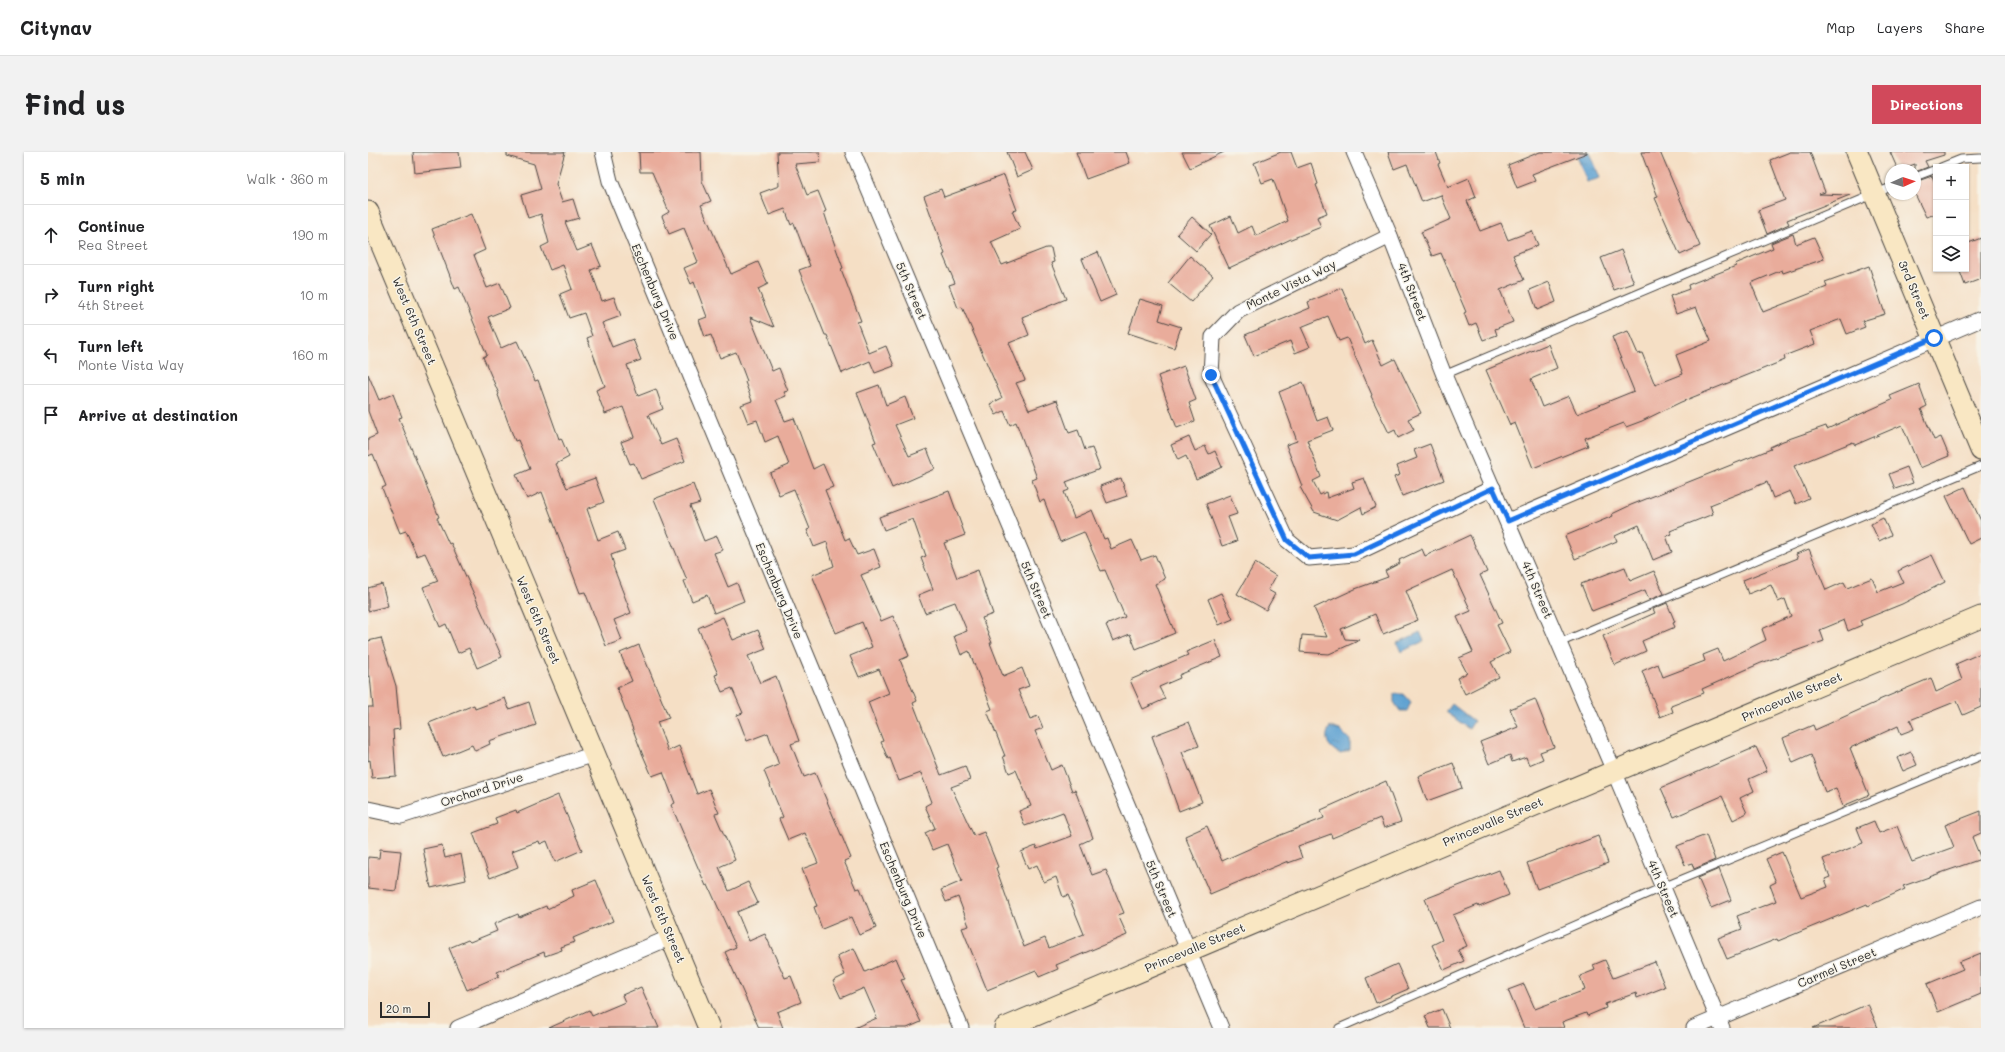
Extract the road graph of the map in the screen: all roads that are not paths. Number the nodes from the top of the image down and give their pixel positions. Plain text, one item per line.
1 (603, 152) edge
2 (853, 152) edge
3 (1354, 152) edge
4 (1857, 152) edge
5 (1981, 158) edge
6 (1948, 164) edge
7 (1933, 170) edge
8 (1921, 175) edge
9 (1882, 190) edge
10 (368, 212) edge
11 (1390, 236) junction
12 (1981, 319) edge
13 (1934, 338) junction
14 (1444, 375) junction
15 (1981, 450) edge
16 (1981, 466) edge
17 (1493, 488) junction
18 (1508, 521) junction
19 (1981, 618) edge
20 (1559, 643) junction
21 (594, 754) junction
22 (1981, 756) edge
23 (1614, 771) junction
24 (368, 809) edge
25 (1663, 887) junction
26 (1981, 907) edge
27 (671, 937) junction
28 (1187, 952) junction
29 (1720, 1023) edge
30 (458, 1028) edge
31 (709, 1028) edge
32 (961, 1028) edge
33 (1005, 1028) edge
34 (1221, 1028) edge
35 (1338, 1028) edge
36 (1694, 1028) edge

1 - 32 street, Eschenburg Drive
2 - 28 street, 5th Street
3 - 11 street, 4th Street
4 - 9 street, 3rd Street
5 - 6 lane
7 - 8 lane
9 - 13 street, 3rd Street
9 - 14 lane
10 - 21 street, West 6th Street
11 - 14 street, 4th Street
11 - 17 street, Monte Vista Way
12 - 13 street
13 - 15 street, 3rd Street
13 - 18 street
14 - 17 street, 4th Street
16 - 20 lane
17 - 18 street, 4th Street
18 - 20 street, 4th Street
19 - 23 street, Princevalle Street
20 - 23 street, 4th Street
21 - 24 street, Orchard Drive
21 - 27 street, West 6th Street
22 - 25 lane
23 - 25 street, 4th Street
23 - 28 street, Princevalle Street
25 - 29 street, 4th Street
25 - 35 lane
26 - 29 street, Carmel Street
27 - 30 street
27 - 31 street, West 6th Street
28 - 33 street, Princevalle Street
28 - 34 street, 5th Street
29 - 36 street, Carmel Street

